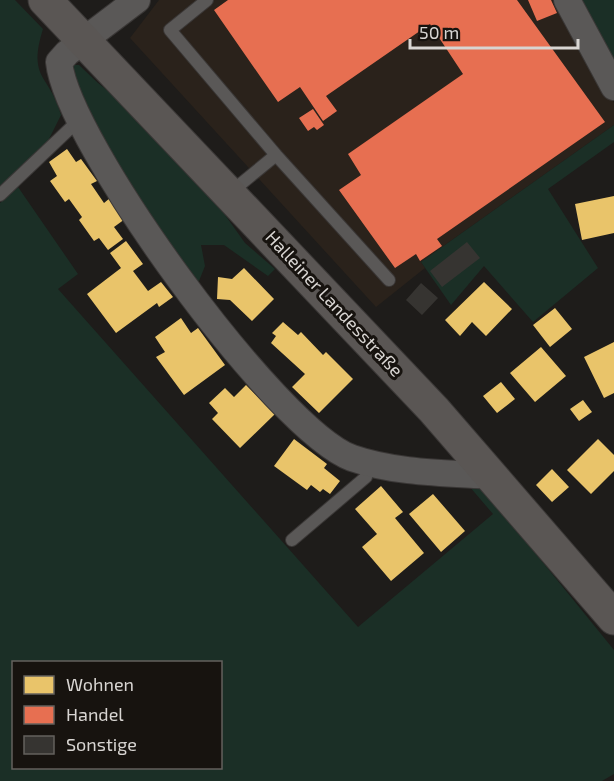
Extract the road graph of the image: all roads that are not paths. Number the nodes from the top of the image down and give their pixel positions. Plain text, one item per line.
1 (45, 0) edge
2 (135, 0) edge
3 (207, 0) edge
4 (567, 0) edge
5 (84, 42) junction
6 (614, 87) edge
7 (80, 119) junction
8 (276, 155) junction
9 (230, 193) junction
10 (0, 195) edge
11 (389, 280) dead end
12 (370, 462) junction
13 (491, 476) junction
14 (292, 540) dead end
15 (614, 618) edge

1 - 5 main road, Halleiner Landesstraße
2 - 5 street
3 - 8 lane
4 - 6 street
5 - 7 street
5 - 9 main road, Halleiner Landesstraße
7 - 10 lane
7 - 12 street
8 - 9 lane
8 - 11 lane
9 - 13 main road, Halleiner Landesstraße
12 - 13 street
12 - 14 lane
13 - 15 main road, Halleiner Landesstraße

